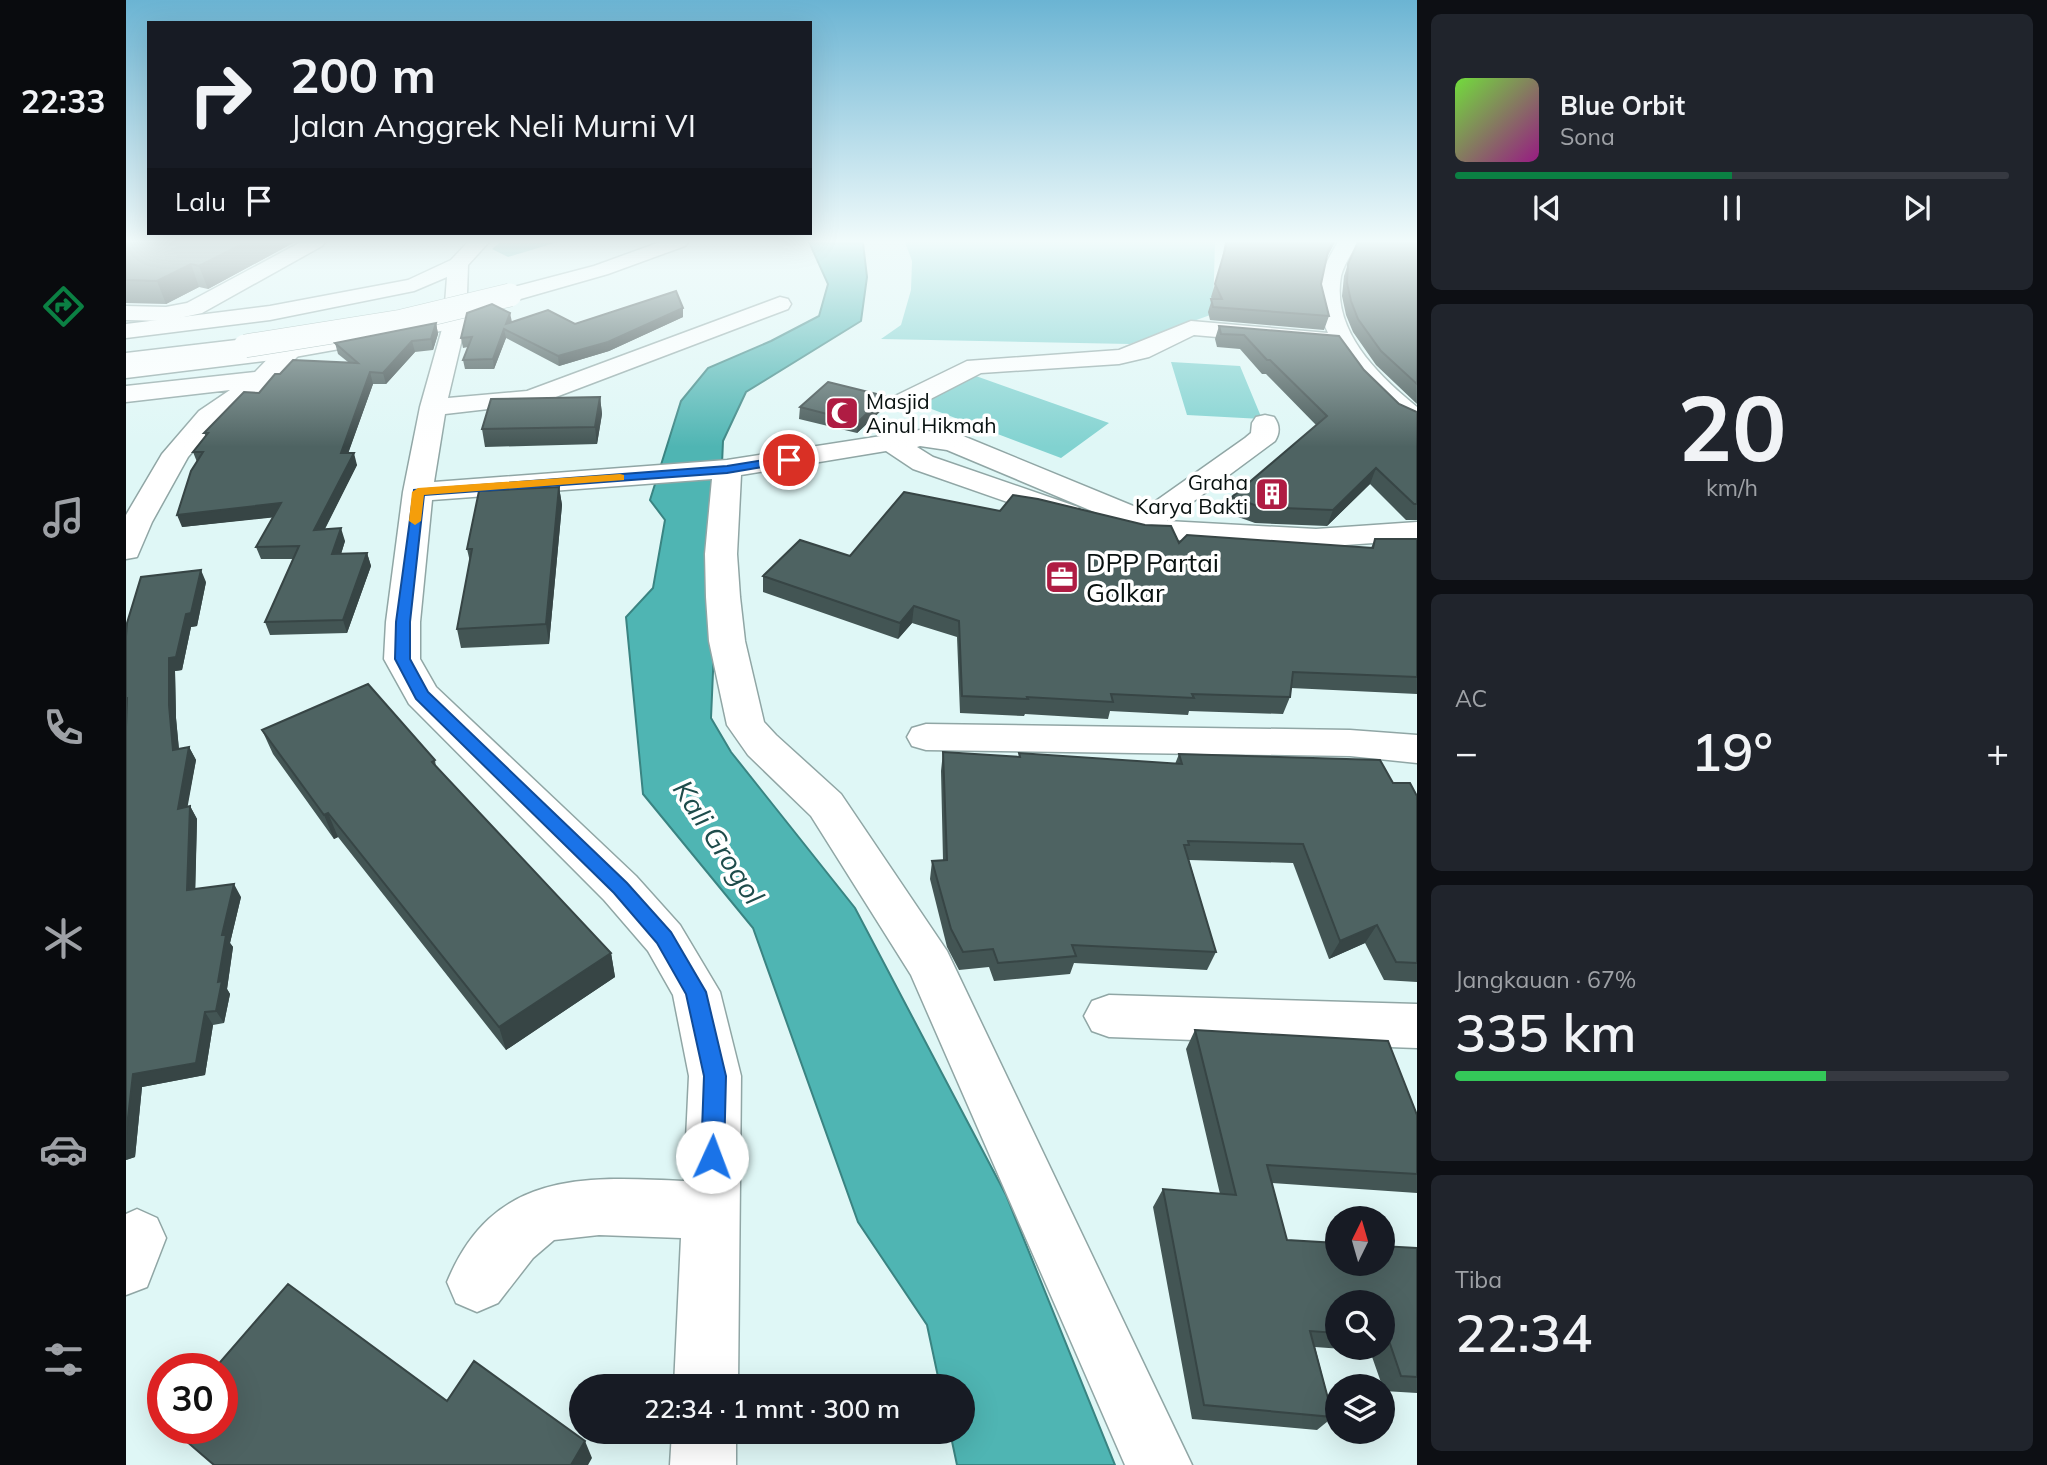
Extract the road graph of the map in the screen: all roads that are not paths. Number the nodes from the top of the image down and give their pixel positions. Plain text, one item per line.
1 (183, 310) edge
2 (285, 310) edge
3 (435, 310) edge
4 (455, 310) edge
5 (763, 310) edge
6 (1333, 310) edge
7 (126, 313) edge
8 (454, 322) junction
9 (126, 331) edge
10 (241, 338) junction
11 (1343, 341) junction
12 (126, 342) edge
13 (289, 351) junction
14 (126, 360) edge
15 (126, 370) edge
16 (262, 379) junction
17 (126, 394) edge
18 (904, 402) dead end
19 (433, 407) junction
20 (1417, 420) edge
21 (1265, 424) dead end
22 (725, 469) junction
23 (418, 492) junction
24 (1144, 525) junction
25 (130, 531) edge
26 (1417, 531) edge
27 (926, 737) dead end
28 (1417, 749) edge
29 (1109, 1016) dead end
30 (1417, 1026) edge
31 (711, 1211) junction
32 (477, 1282) dead end
33 (706, 1374) edge
34 (704, 1444) edge
35 (703, 1465) edge
36 (1159, 1465) edge

1 - 7 main road
2 - 9 main road
3 - 10 main road, bridge
4 - 8 main road
5 - 19 main road
6 - 11 main road
8 - 13 main road
8 - 19 main road
10 - 12 main road
10 - 14 main road
11 - 18 main road
11 - 20 main road
13 - 15 main road
13 - 16 main road
16 - 17 main road
16 - 25 main road
19 - 23 main road
21 - 24 main road
22 - 23 main road
22 - 24 main road
22 - 36 main road
23 - 31 main road
24 - 26 main road
27 - 28 main road
29 - 30 main road
31 - 32 main road
31 - 33 main road
34 - 35 main road

